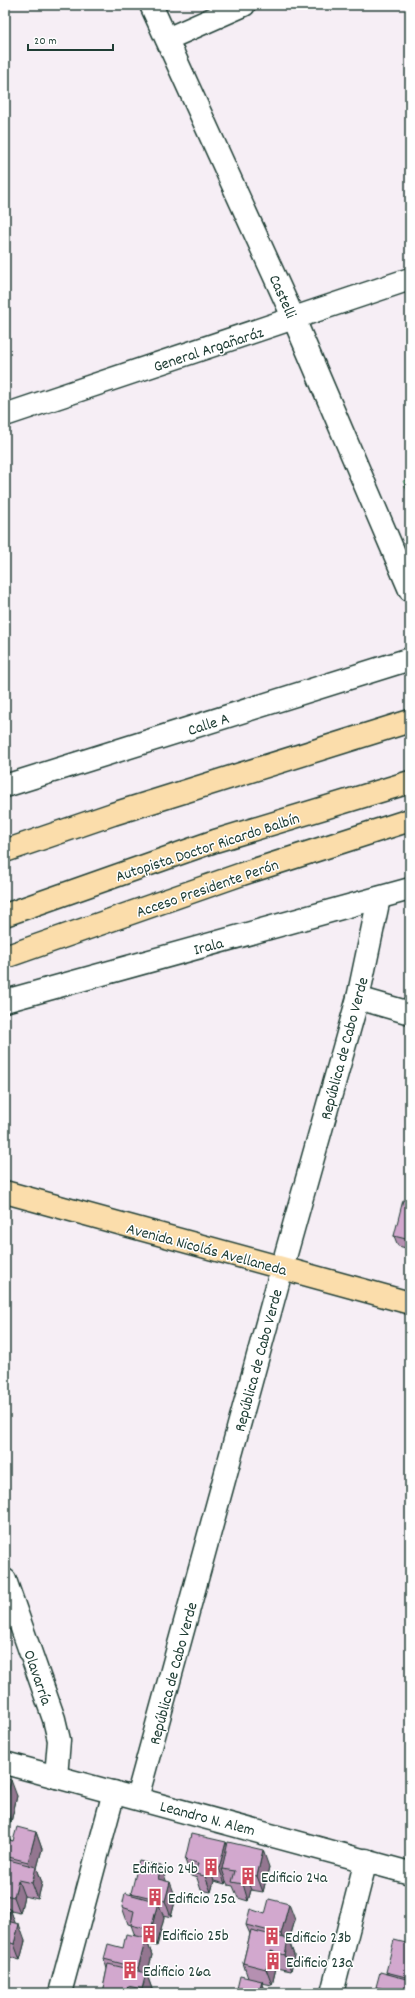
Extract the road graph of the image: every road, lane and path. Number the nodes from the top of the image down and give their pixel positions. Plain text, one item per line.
1 (151, 5) edge
2 (244, 5) edge
3 (167, 39) junction
4 (410, 279) edge
5 (294, 319) junction
6 (5, 415) edge
7 (410, 590) edge
8 (410, 659) edge
9 (410, 721) edge
10 (410, 782) edge
11 (5, 786) edge
12 (410, 820) edge
13 (5, 851) edge
14 (410, 889) edge
15 (379, 898) junction
16 (5, 915) edge
17 (5, 958) edge
18 (358, 998) junction
19 (5, 1001) edge
20 (410, 1012) edge
21 (5, 1192) edge
22 (282, 1268) junction
23 (410, 1303) edge
24 (5, 1580) edge
25 (5, 1763) edge
26 (56, 1777) junction
27 (114, 1792) junction
28 (137, 1798) junction
29 (366, 1860) junction
30 (410, 1873) edge
31 (60, 1993) edge
32 (332, 1993) edge

1 - 3 street, Castelli
2 - 3 street
3 - 5 street, Castelli
4 - 5 street, General Argañaráz
5 - 6 street, General Argañaráz
5 - 7 street, Castelli
8 - 11 street, Calle A
9 - 13 main road
10 - 16 main road, Autopista Doctor Ricardo Balbín
12 - 17 main road, Acceso Presidente Perón
14 - 15 street, Irala
15 - 18 street, República de Cabo Verde
15 - 19 street, Irala
18 - 20 street
18 - 22 street, República de Cabo Verde
21 - 22 main road, Avenida Nicolás Avellaneda
22 - 23 main road, Avenida Nicolás Avellaneda
22 - 28 street, República de Cabo Verde
24 - 26 street, Olavarría
25 - 26 street, Leandro N. Alem
26 - 27 street, Leandro N. Alem
27 - 28 street, Leandro N. Alem
27 - 31 street
28 - 29 street, Leandro N. Alem
29 - 30 street, Leandro N. Alem
29 - 32 street

